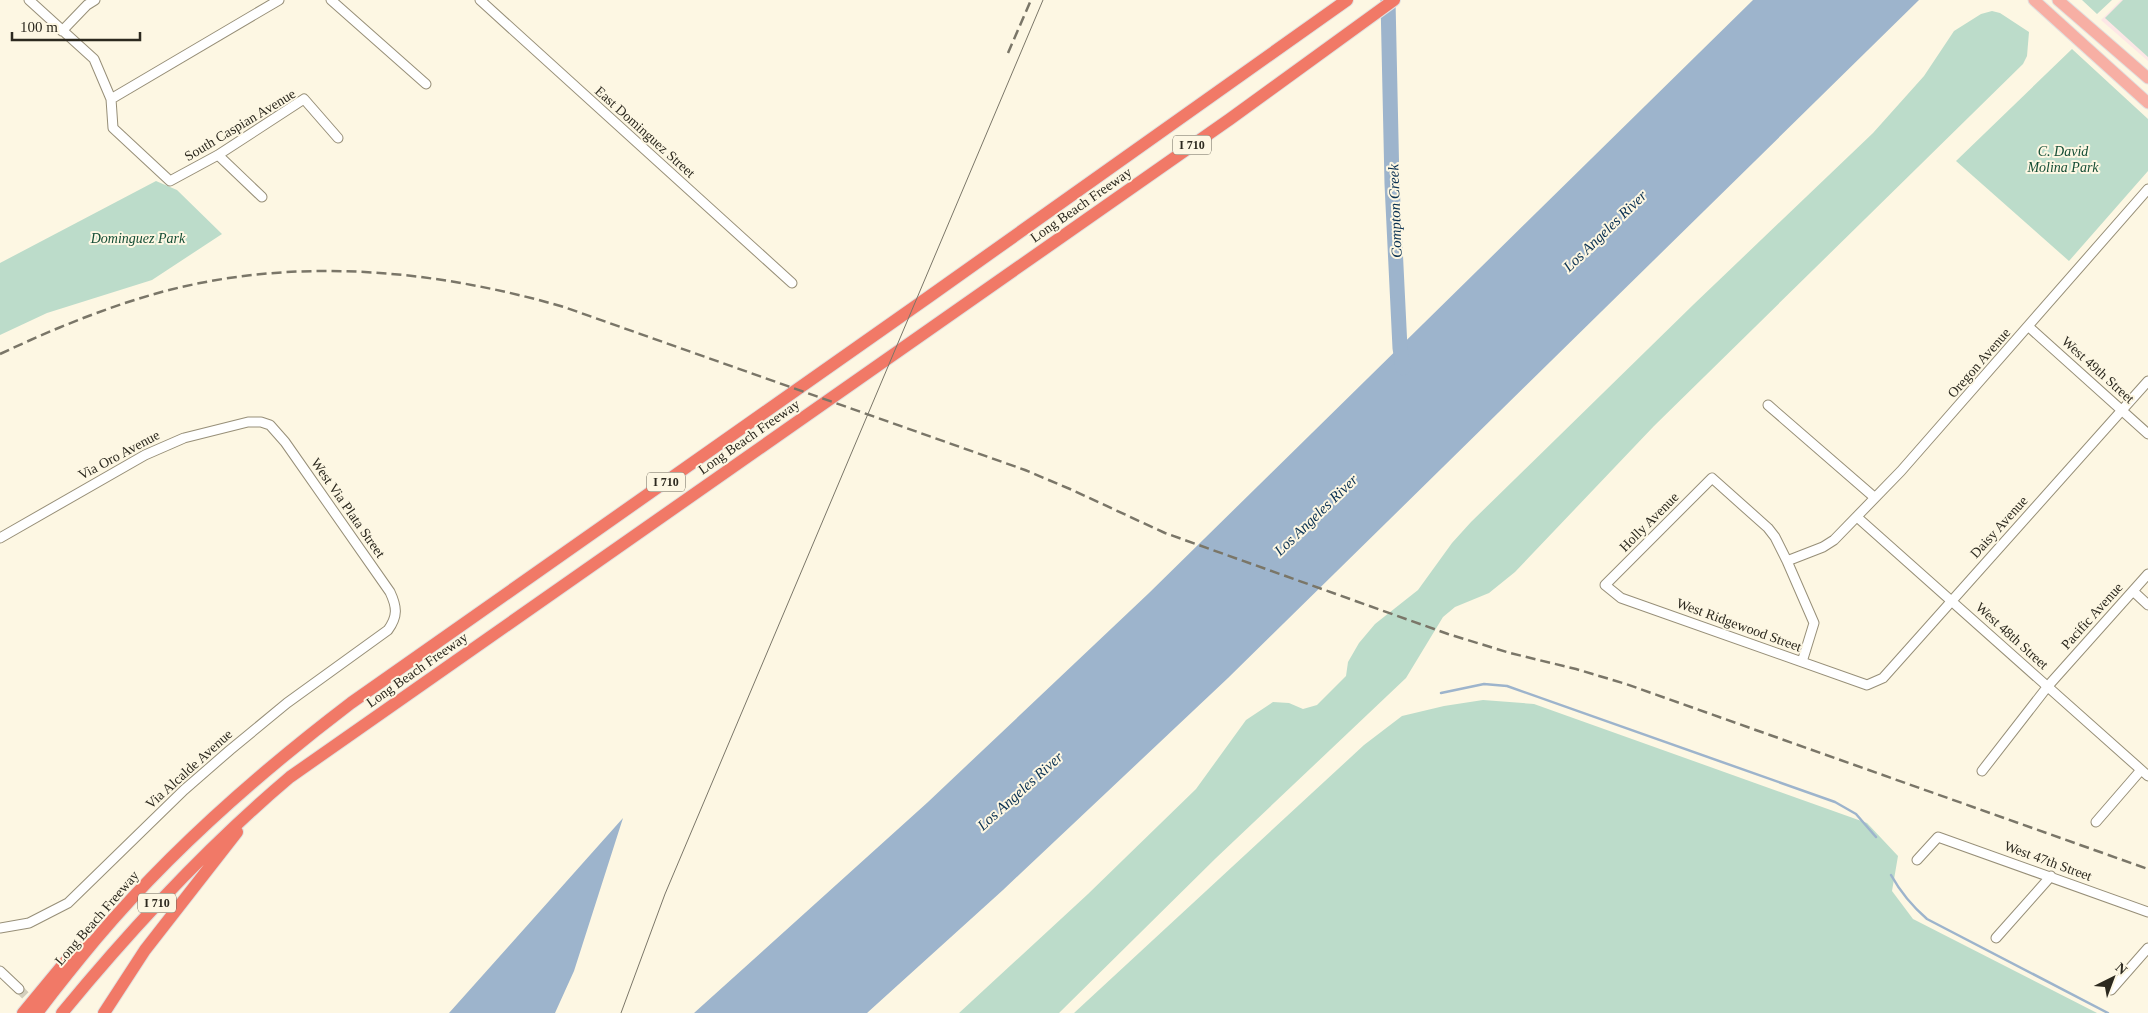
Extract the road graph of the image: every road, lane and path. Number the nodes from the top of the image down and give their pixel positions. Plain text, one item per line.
1 (29, 0) edge
2 (95, 0) edge
3 (279, 0) edge
4 (331, 0) edge
5 (480, 0) edge
6 (1347, 0) edge
7 (1394, 0) edge
8 (2034, 0) edge
9 (2058, 0) edge
10 (62, 31) junction
11 (2148, 78) edge
12 (426, 84) dead end
13 (111, 99) junction
14 (2148, 103) edge
15 (338, 138) dead end
16 (218, 155) junction
17 (2148, 190) edge
18 (262, 198) dead end
19 (792, 283) dead end
20 (2029, 327) junction
21 (2148, 381) edge
22 (1768, 405) dead end
23 (2122, 411) junction
24 (261, 422) joint
25 (2148, 434) edge
26 (1874, 497) junction
27 (1857, 517) junction
28 (0, 538) edge
29 (1787, 561) junction
30 (2148, 574) edge
31 (1605, 585) joint
32 (2133, 591) junction
33 (1952, 601) junction
34 (2148, 605) edge
35 (395, 621) joint
36 (1802, 662) junction
37 (1867, 685) joint
38 (2048, 686) junction
39 (1982, 771) dead end
40 (2144, 773) edge
41 (262, 801) junction
42 (2096, 822) dead end
43 (1917, 860) dead end
44 (2051, 876) junction
45 (2148, 912) edge
46 (0, 928) edge
47 (96, 938) junction
48 (1996, 938) dead end
49 (2148, 948) edge
50 (0, 971) edge
51 (19, 990) tunnel mouth
52 (2111, 990) dead end
53 (23, 1013) edge
54 (37, 1013) edge
55 (62, 1013) edge
56 (104, 1013) edge

1 - 10 street
2 - 10 street
3 - 13 street
4 - 12 street
5 - 19 street, East Dominguez Street
6 - 47 highway, Long Beach Freeway / I 710
7 - 41 highway, Long Beach Freeway / I 710
8 - 14 main road
9 - 11 main road
10 - 13 street
13 - 16 street, South Caspian Avenue
15 - 16 street, South Caspian Avenue
16 - 18 street
17 - 20 street, Oregon Avenue
20 - 23 street, West 49th Street
20 - 26 street, Oregon Avenue
21 - 23 street, Daisy Avenue
22 - 26 street
23 - 25 street, West 49th Street
23 - 33 street, Daisy Avenue
24 - 28 street, Via Oro Avenue
24 - 35 street, West Via Plata Street
26 - 27 street, Oregon Avenue
27 - 29 street, Oregon Avenue
27 - 33 street, West 48th Street
29 - 31 street, Holly Avenue
29 - 36 street
30 - 32 street, Pacific Avenue
31 - 36 street, West Ridgewood Street
32 - 34 street
32 - 38 street, Pacific Avenue
33 - 37 street, Daisy Avenue
33 - 38 street, West 48th Street
35 - 46 street, Via Alcalde Avenue
36 - 37 street, West Ridgewood Street
38 - 39 street, Pacific Avenue
38 - 40 street, West 48th Street
40 - 42 street
41 - 55 highway, Long Beach Freeway / I 710
41 - 56 highway
43 - 44 street, West 47th Street
44 - 45 street, West 47th Street
44 - 48 street
47 - 53 highway
47 - 54 highway, Long Beach Freeway / I 710
49 - 52 street
50 - 51 street

